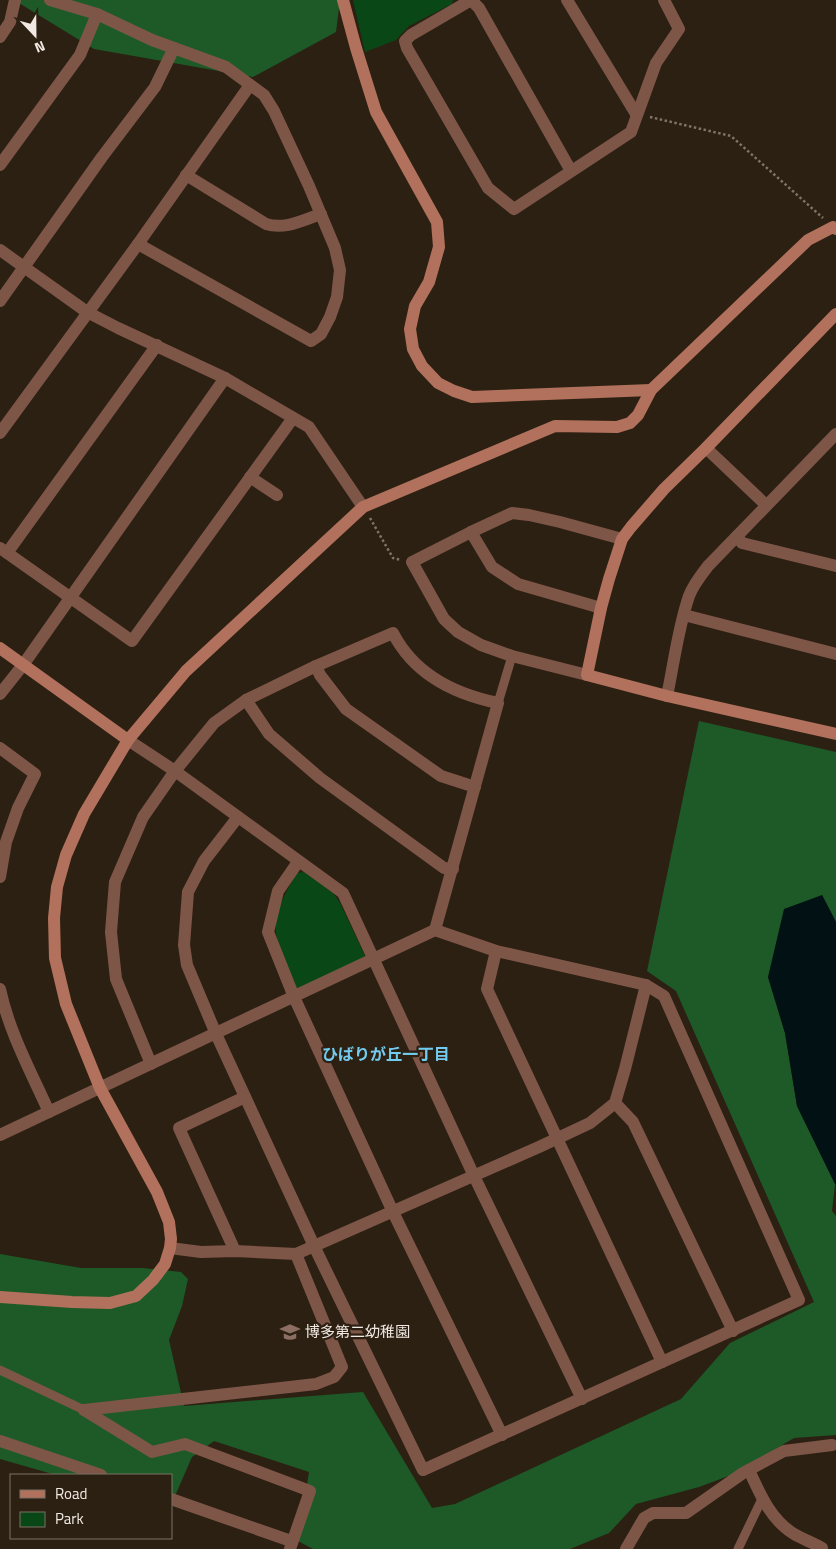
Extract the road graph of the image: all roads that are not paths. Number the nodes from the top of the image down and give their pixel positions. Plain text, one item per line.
1 (15, 0) edge
2 (50, 0) edge
3 (343, 0) edge
4 (471, 0) edge
5 (568, 0) edge
6 (664, 0) edge
7 (97, 14) junction
8 (0, 37) edge
9 (174, 48) junction
10 (250, 85) junction
11 (636, 114) junction
12 (0, 165) edge
13 (571, 172) junction
14 (186, 175) junction
15 (321, 214) junction
16 (835, 228) edge
17 (138, 244) junction
18 (0, 250) edge
19 (24, 267) junction
20 (0, 301) edge
21 (87, 312) junction
22 (836, 314) edge
23 (157, 345) junction
24 (225, 378) junction
25 (651, 390) junction
26 (293, 418) junction
27 (0, 433) edge
28 (836, 434) edge
29 (706, 448) junction
30 (250, 477) junction
31 (277, 495) dead end
32 (766, 505) junction
33 (363, 507) junction
34 (471, 532) junction
35 (737, 536) junction
36 (622, 539) junction
37 (4, 550) edge
38 (834, 562) edge
39 (70, 598) junction
40 (601, 608) junction
41 (684, 615) junction
42 (0, 648) edge
43 (836, 654) edge
44 (512, 656) junction
45 (23, 665) junction
46 (316, 666) junction
47 (586, 675) junction
48 (0, 694) edge
49 (667, 696) junction
50 (246, 700) junction
51 (498, 702) junction
52 (836, 734) edge
53 (128, 740) junction
54 (0, 748) edge
55 (175, 771) junction
56 (474, 787) junction
57 (238, 816) junction
58 (298, 862) junction
59 (453, 869) junction
60 (0, 877) edge
61 (435, 930) junction
62 (496, 951) junction
63 (373, 959) junction
64 (646, 985) junction
65 (0, 989) edge
66 (294, 997) junction
67 (216, 1034) junction
68 (152, 1064) junction
69 (100, 1088) junction
70 (245, 1097) junction
71 (614, 1103) junction
72 (50, 1112) junction
73 (0, 1135) edge
74 (556, 1139) junction
75 (474, 1176) junction
76 (393, 1212) junction
77 (314, 1246) junction
78 (170, 1248) junction
79 (235, 1251) junction
80 (296, 1254) junction
81 (0, 1297) edge
82 (733, 1330) junction
83 (662, 1362) junction
84 (0, 1370) edge
85 (582, 1399) junction
86 (84, 1410) junction
87 (502, 1435) junction
88 (0, 1441) edge
89 (832, 1445) dead end
90 (749, 1470) junction
91 (98, 1474) edge
92 (762, 1499) junction
93 (172, 1500) edge
94 (290, 1545) edge
95 (822, 1548) edge
96 (626, 1549) edge
97 (738, 1549) edge

1 - 8 street
2 - 7 street
3 - 25 street
4 - 13 street
4 - 13 street
5 - 11 street
6 - 11 street
7 - 9 street
7 - 12 street
9 - 10 street
9 - 19 street
10 - 14 street
10 - 15 street
11 - 13 street
14 - 15 street
14 - 17 street
15 - 17 street
16 - 25 street
17 - 21 street
18 - 19 street
19 - 20 street
19 - 21 street
21 - 23 street
21 - 27 street
22 - 29 street
23 - 24 street
23 - 37 street
24 - 26 street
24 - 39 street
25 - 33 street
26 - 30 street
26 - 33 street
28 - 32 street
29 - 32 street
29 - 36 street
30 - 31 street
30 - 39 street
32 - 35 street
33 - 53 street
34 - 36 street
34 - 40 street
34 - 44 street
35 - 38 street
35 - 41 street
36 - 40 street
37 - 39 street
39 - 45 street
40 - 47 street
41 - 43 street
41 - 49 street
42 - 45 street
44 - 47 street
44 - 51 lane
45 - 48 street
45 - 53 street
46 - 50 street
46 - 51 street
46 - 56 street
47 - 49 street
49 - 52 street
50 - 55 street
50 - 59 street
51 - 56 street
53 - 55 street
53 - 69 street
54 - 60 street
55 - 57 street
55 - 68 street
56 - 59 street
57 - 58 street
57 - 67 street
58 - 63 street
58 - 66 street
59 - 61 street
61 - 62 street
61 - 63 street
62 - 64 street
62 - 74 street
63 - 66 street
63 - 75 street
64 - 71 street
64 - 82 street
65 - 72 street
66 - 67 street
66 - 76 street
67 - 68 street
67 - 70 street
68 - 69 street
69 - 72 street
69 - 78 street
70 - 77 street
70 - 79 street
71 - 74 street
71 - 82 street
72 - 73 street
74 - 75 street
74 - 83 street
75 - 76 street
75 - 85 street
76 - 77 street
76 - 87 street
77 - 80 street
77 - 87 street
78 - 79 street
78 - 81 street
79 - 80 street
80 - 86 street
82 - 83 street
83 - 85 street
84 - 86 lane
85 - 87 street
86 - 94 street
88 - 91 street
89 - 90 street
90 - 92 street
90 - 96 street
92 - 95 street
92 - 97 lane
93 - 94 street

